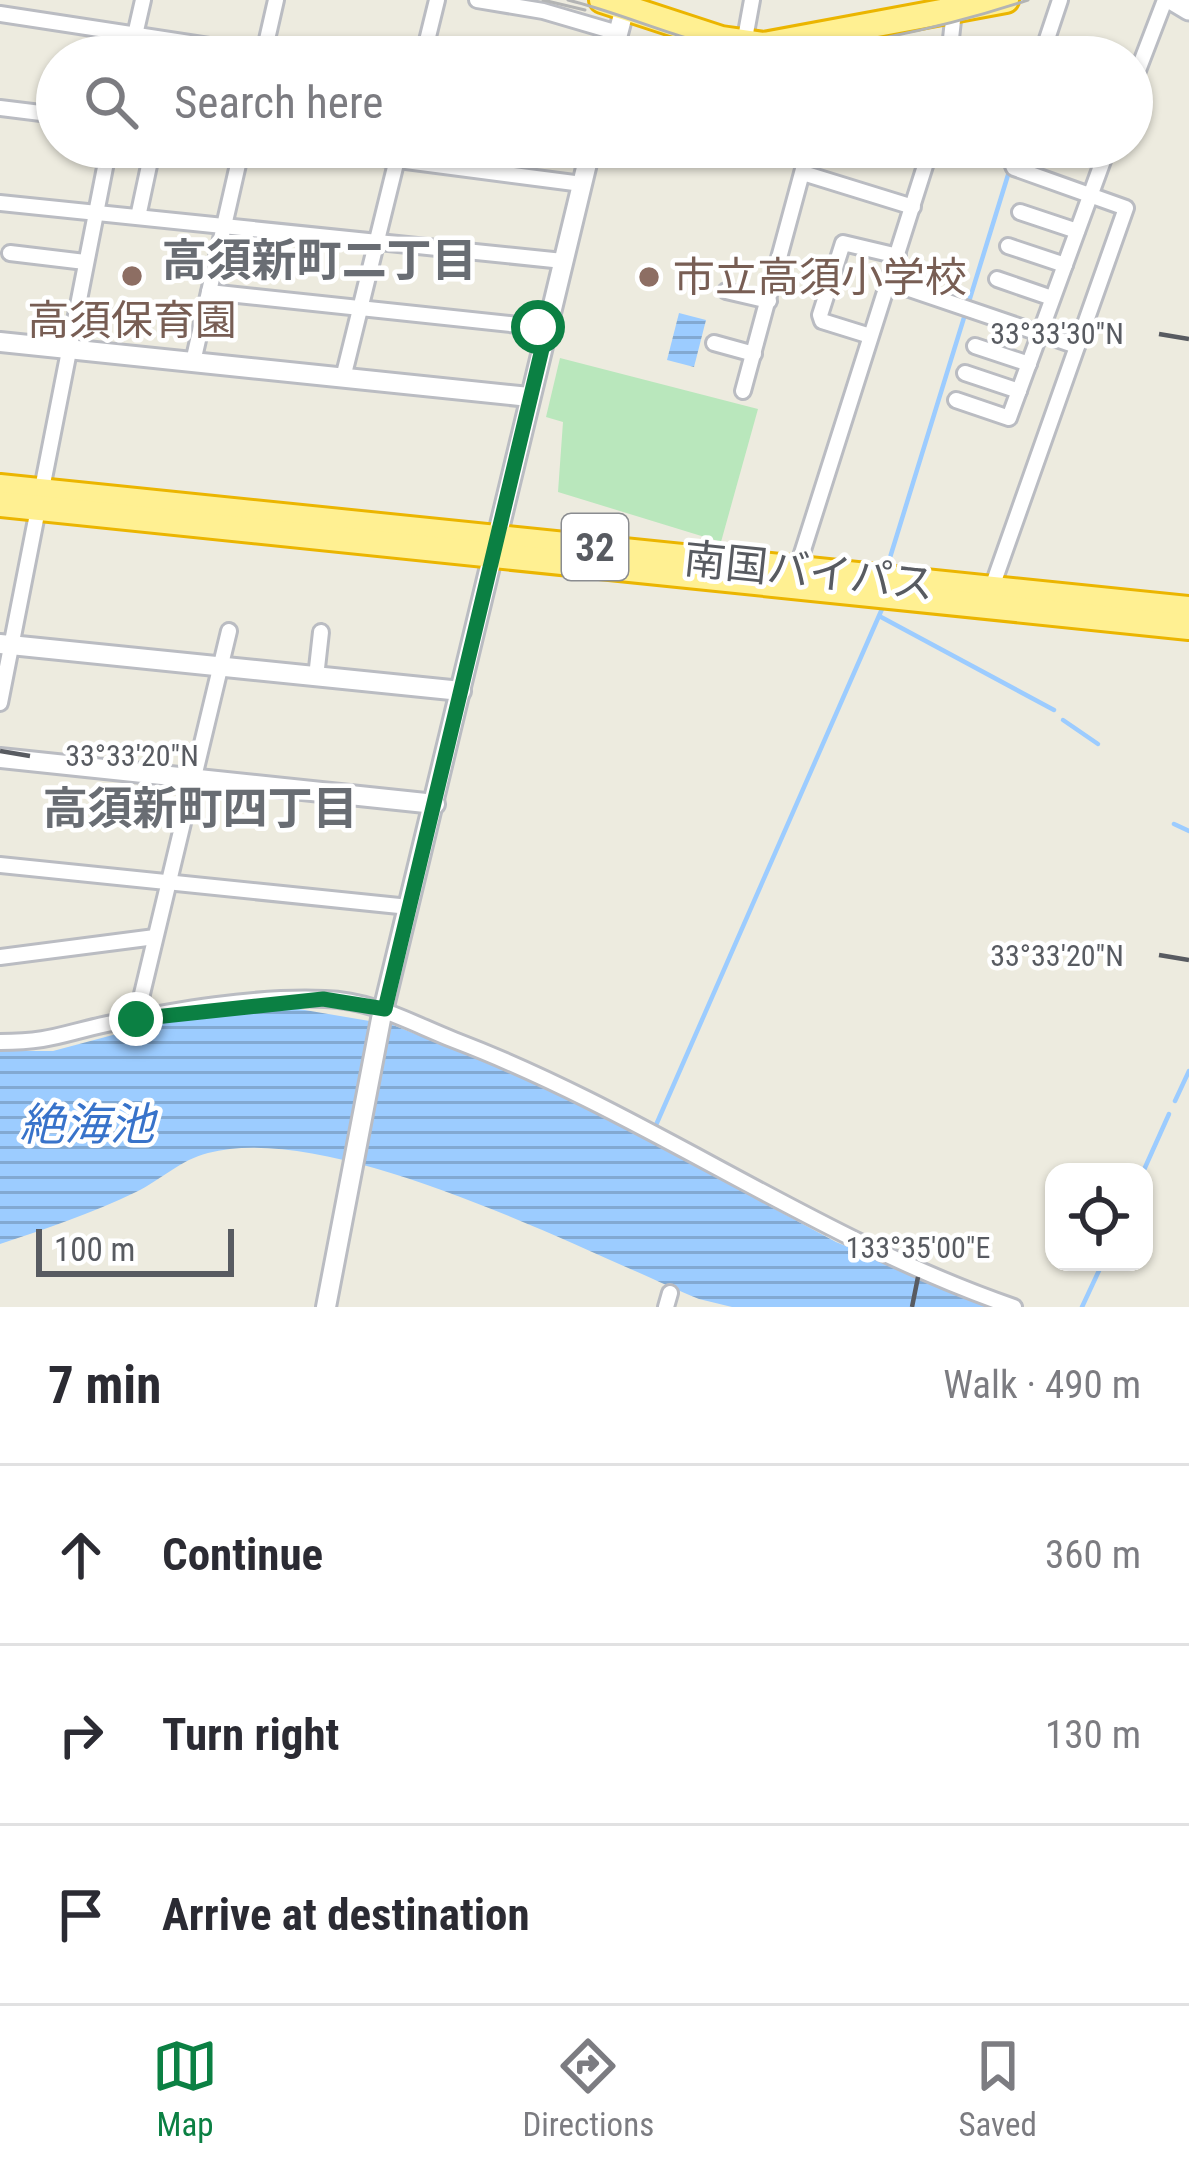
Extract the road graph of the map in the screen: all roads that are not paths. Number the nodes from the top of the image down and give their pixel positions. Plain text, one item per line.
1 (143, 0) edge
2 (276, 0) edge
3 (437, 0) edge
4 (476, 0) edge
5 (752, 0) edge
6 (1006, 0) edge
7 (1060, 0) edge
8 (1170, 0) edge
9 (613, 3) edge
10 (1189, 9) edge
11 (910, 10) edge
12 (954, 11) junction
13 (0, 14) edge
14 (618, 33) junction
15 (135, 34) junction
16 (147, 36) edge
17 (268, 36) edge
18 (428, 36) edge
19 (617, 36) edge
20 (718, 36) edge
21 (745, 36) edge
22 (854, 36) edge
23 (951, 36) edge
24 (1048, 36) edge
25 (1153, 38) edge
26 (0, 108) edge
27 (36, 112) edge
28 (104, 168) edge
29 (148, 168) edge
30 (237, 168) edge
31 (395, 168) edge
32 (488, 168) edge
33 (586, 168) edge
34 (803, 168) edge
35 (925, 168) edge
36 (1015, 168) edge
37 (1100, 168) edge
38 (802, 173) junction
39 (582, 184) junction
40 (1090, 195) junction
41 (0, 203) edge
42 (913, 207) junction
43 (95, 212) junction
44 (1020, 212) dead end
45 (138, 217) junction
46 (224, 226) junction
47 (1077, 231) junction
48 (377, 242) junction
49 (1009, 246) dead end
50 (10, 254) dead end
51 (898, 256) junction
52 (563, 261) junction
53 (85, 262) junction
54 (1064, 265) junction
55 (997, 279) dead end
56 (889, 283) junction
57 (726, 291) dead end
58 (209, 292) junction
59 (1052, 298) junction
60 (769, 301) junction
61 (361, 308) junction
62 (547, 328) junction
63 (1039, 334) junction
64 (867, 335) junction
65 (0, 343) edge
66 (714, 343) dead end
67 (975, 346) dead end
68 (1077, 346) junction
69 (68, 350) junction
70 (754, 354) junction
71 (193, 362) junction
72 (1029, 364) junction
73 (965, 373) dead end
74 (343, 378) junction
75 (743, 391) dead end
76 (1019, 391) junction
77 (530, 398) junction
78 (956, 400) dead end
79 (0, 487) edge
80 (39, 500) junction
81 (0, 504) edge
82 (495, 546) junction
83 (796, 569) junction
84 (991, 590) junction
85 (1189, 609) edge
86 (1189, 627) edge
87 (229, 631) dead end
88 (321, 632) dead end
89 (5, 645) edge
90 (220, 668) junction
91 (316, 677) junction
92 (461, 691) junction
93 (0, 703) edge
94 (0, 758) edge
95 (194, 779) junction
96 (435, 804) junction
97 (0, 865) edge
98 (168, 882) junction
99 (409, 907) junction
100 (154, 938) junction
101 (0, 957) edge
102 (383, 1014) junction
103 (136, 1019) junction
104 (0, 1042) edge
105 (326, 1307) edge
106 (1014, 1307) edge

1 - 15 street
2 - 17 street
3 - 18 street
4 - 14 street
5 - 21 street
6 - 12 highway
7 - 24 street
8 - 10 main road
8 - 25 street
9 - 14 street
9 - 20 highway
11 - 12 highway
11 - 22 highway
12 - 23 street
13 - 15 street
14 - 19 street
15 - 16 street
26 - 27 street
28 - 43 street
29 - 45 street
30 - 46 street
31 - 48 street
32 - 39 street
33 - 39 street
34 - 38 street
35 - 42 street
36 - 40 street
37 - 40 street
38 - 42 street
38 - 60 street
39 - 52 street
40 - 47 street
40 - 68 street
41 - 43 street
42 - 51 street
43 - 45 street
43 - 53 street
44 - 47 street
45 - 46 street
46 - 48 street
46 - 58 street
47 - 54 street
48 - 52 street
48 - 61 street
49 - 54 street
50 - 53 street
51 - 56 street
51 - 64 street
52 - 62 street
53 - 69 street
54 - 59 street
55 - 59 street
56 - 63 street
56 - 64 street
57 - 60 street
58 - 61 street
58 - 71 street
59 - 63 street
60 - 70 street
61 - 62 street
61 - 74 street
62 - 77 street
63 - 68 street
63 - 72 street
64 - 83 street
65 - 69 street
66 - 70 street
67 - 72 street
68 - 84 street
69 - 71 street
69 - 80 street
70 - 75 street
71 - 74 street
72 - 76 street
73 - 76 street
74 - 77 street
76 - 78 street
77 - 82 street
79 - 80 highway, 南国バイパス / 32
80 - 81 highway, 南国バイパス / 32
80 - 82 highway, 南国バイパス / 32
80 - 89 street
82 - 83 highway, 南国バイパス / 32
82 - 86 highway, 南国バイパス / 32
82 - 92 street
83 - 84 highway, 南国バイパス / 32
84 - 85 highway, 南国バイパス / 32
87 - 90 street
88 - 91 street
89 - 90 street
89 - 93 street
90 - 91 street
90 - 95 street
91 - 92 street
92 - 96 street
94 - 95 street
95 - 96 street
95 - 98 street
96 - 99 street
97 - 98 street
98 - 99 street
98 - 100 street
99 - 102 street
100 - 101 street
100 - 103 street
102 - 103 street
102 - 105 street
102 - 106 street
103 - 104 street

